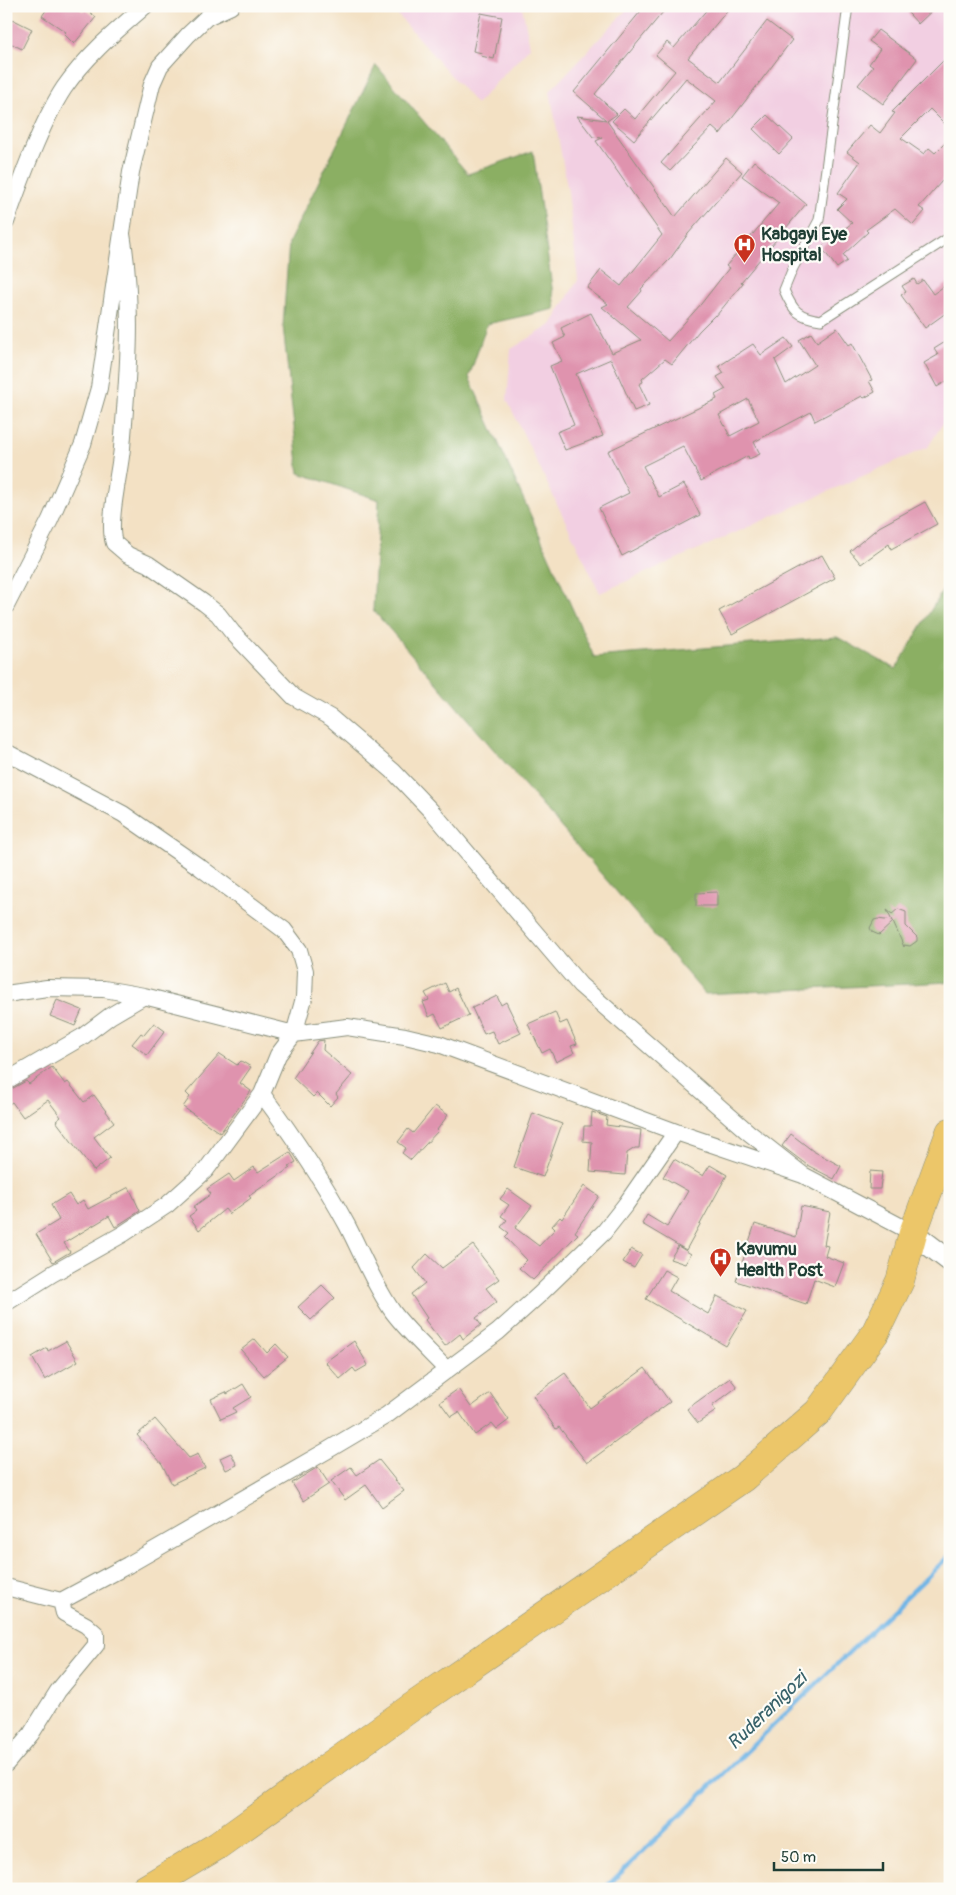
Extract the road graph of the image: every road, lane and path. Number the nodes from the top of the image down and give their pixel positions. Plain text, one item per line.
1 (145, 6) edge
2 (231, 6) edge
3 (848, 6) edge
4 (6, 222) edge
5 (122, 234) junction
6 (950, 236) edge
7 (6, 606) edge
8 (6, 752) edge
9 (6, 994) edge
10 (144, 996) junction
11 (294, 1034) junction
12 (6, 1081) edge
13 (262, 1094) junction
14 (676, 1132) junction
15 (950, 1132) edge
16 (803, 1175) junction
17 (913, 1233) junction
18 (950, 1261) edge
19 (6, 1303) edge
20 (447, 1370) junction
21 (6, 1588) edge
22 (61, 1601) junction
23 (6, 1764) edge
24 (146, 1889) edge

1 - 4 street
2 - 5 street
3 - 6 lane
5 - 7 street
5 - 16 street
8 - 11 street
9 - 10 street
10 - 11 street
10 - 12 street
11 - 13 street
11 - 14 street
13 - 19 street
13 - 20 street
14 - 16 street
14 - 20 street
15 - 17 highway
16 - 17 street
17 - 18 street
17 - 24 highway
20 - 22 street
21 - 22 street
22 - 23 street

